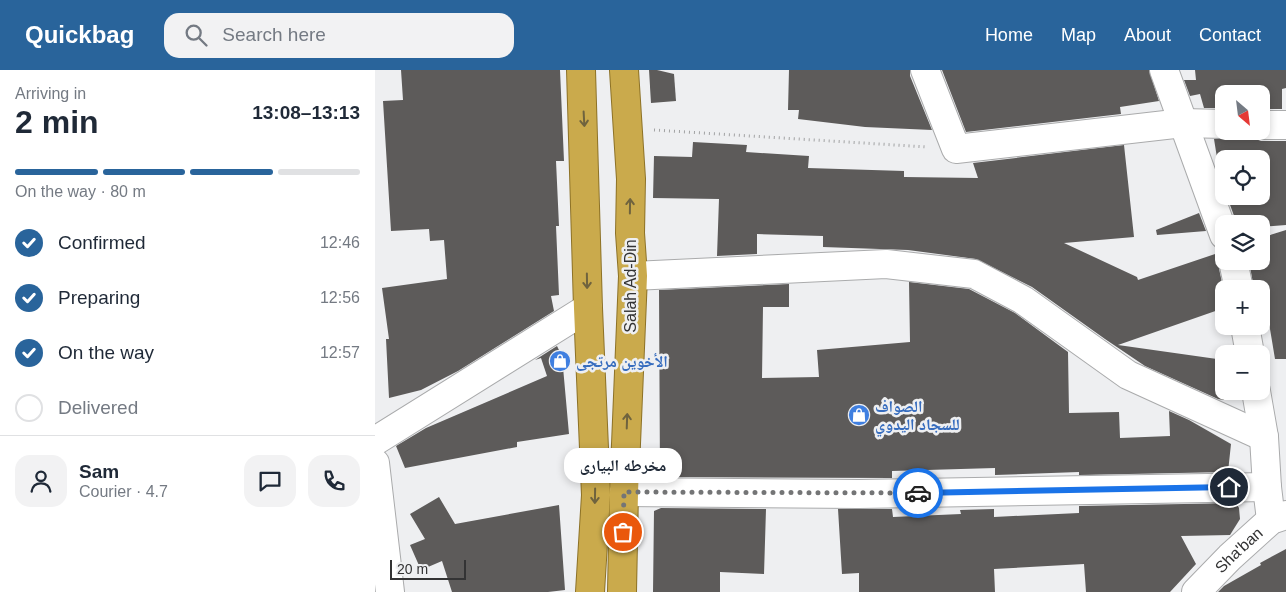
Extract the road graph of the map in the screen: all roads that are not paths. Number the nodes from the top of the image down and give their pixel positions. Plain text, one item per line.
1 (581, 70) edge
2 (624, 70) edge
3 (925, 70) edge
4 (1164, 70) edge
5 (1183, 122) junction
6 (1215, 124) edge
7 (1270, 125) edge
8 (1286, 125) edge
9 (1217, 215) edge
10 (633, 276) junction
11 (588, 308) junction
12 (1258, 400) edge
13 (1264, 437) junction
14 (375, 441) edge
15 (375, 463) edge
16 (1267, 487) junction
17 (624, 492) junction
18 (1279, 517) edge
19 (390, 592) edge
20 (590, 592) edge
21 (622, 592) edge
22 (1196, 592) edge

1 -> 11 highway
10 -> 2 highway, Salah Ad-Din
3 - 5 street
4 - 5 street
5 - 6 street
5 - 9 street
7 - 8 street
10 - 13 street
17 -> 10 highway, Salah Ad-Din
11 - 14 street
11 -> 20 highway
12 - 13 street
13 - 16 street
15 - 19 street
16 - 17 street
16 - 18 street
17 - 21 highway, Salah Ad-Din
18 - 22 street, Sha'ban

